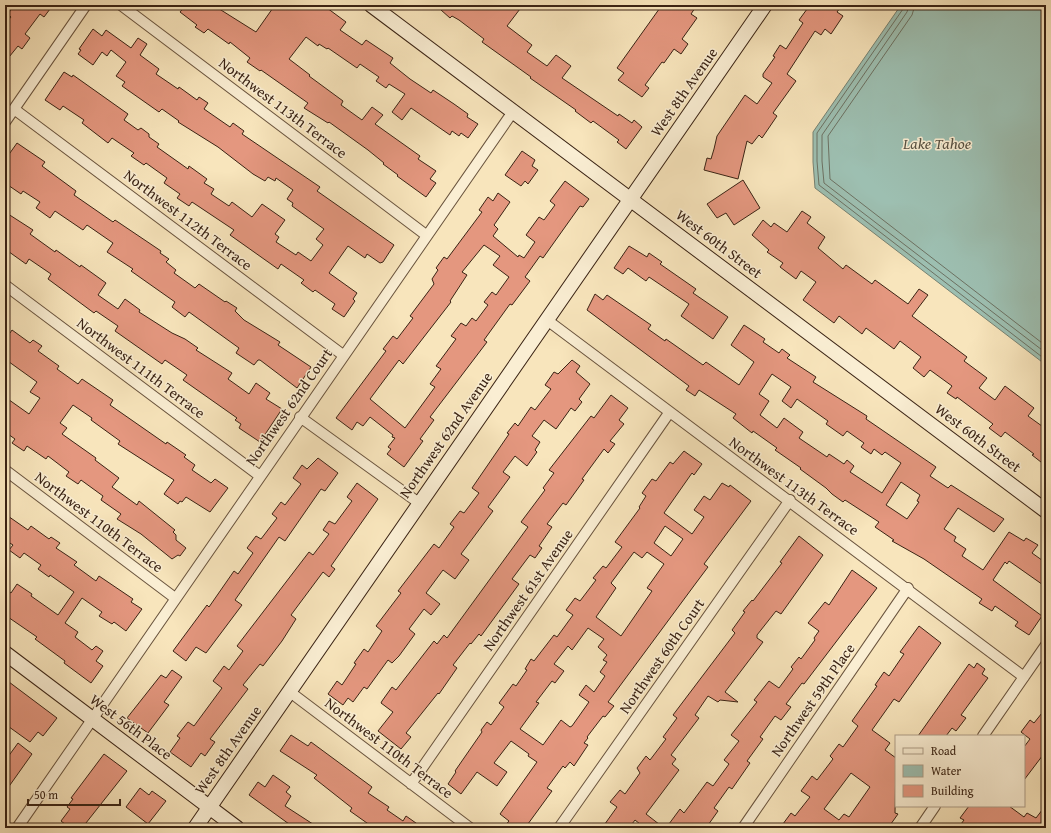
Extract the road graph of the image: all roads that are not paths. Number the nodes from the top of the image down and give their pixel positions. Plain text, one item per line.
1 (86, 5) edge
2 (121, 5) edge
3 (371, 5) edge
4 (765, 5) edge
5 (14, 109) junction
6 (512, 113) junction
7 (5, 122) edge
8 (631, 199) junction
9 (426, 235) junction
10 (5, 285) edge
11 (547, 320) junction
12 (343, 355) junction
13 (669, 413) junction
14 (300, 417) junction
15 (5, 470) edge
16 (260, 476) junction
17 (790, 500) junction
18 (419, 503) junction
19 (1046, 511) edge
20 (908, 588) junction
21 (175, 598) junction
22 (1046, 645) edge
23 (5, 653) edge
24 (1024, 677) junction
25 (290, 692) junction
26 (92, 719) junction
27 (984, 735) edge
28 (411, 784) junction
29 (209, 807) junction
30 (934, 807) edge
31 (17, 828) edge
32 (195, 828) edge
33 (237, 828) edge
34 (470, 828) edge
35 (559, 828) edge
36 (743, 828) edge
37 (920, 828) edge

1 - 5 street
2 - 9 street, Northwest 113th Terrace
3 - 6 street, West 60th Street
4 - 8 street, West 8th Avenue
5 - 7 street
5 - 12 street, Northwest 112th Terrace
6 - 8 street, West 60th Street
6 - 9 street, Northwest 62nd Court
8 - 11 street, Northwest 62nd Avenue
8 - 19 street, West 60th Street
9 - 12 street, Northwest 62nd Court
10 - 16 street, Northwest 111th Terrace
11 - 13 street, Northwest 113th Terrace
11 - 18 street, Northwest 62nd Avenue
12 - 14 street, Northwest 62nd Court
13 - 17 street, Northwest 113th Terrace
13 - 28 street, Northwest 61st Avenue
14 - 16 street, Northwest 62nd Court
14 - 18 street
15 - 21 street, Northwest 110th Terrace
16 - 21 street, Northwest 62nd Court
17 - 20 street, Northwest 113th Terrace
17 - 35 street, Northwest 60th Court
18 - 25 street, Northwest 62nd Avenue
20 - 24 street, Northwest 113th Terrace
20 - 36 street, Northwest 59th Place
21 - 26 street, Northwest 62nd Court
22 - 24 street
23 - 26 street, West 56th Place
24 - 27 street
25 - 28 street, Northwest 110th Terrace
25 - 29 street, West 8th Avenue
26 - 29 street, West 56th Place
26 - 31 street, Northwest 62nd Court
28 - 34 street, Northwest 110th Terrace
29 - 32 street, West 8th Avenue
29 - 33 street, West 56th Place
30 - 37 street

